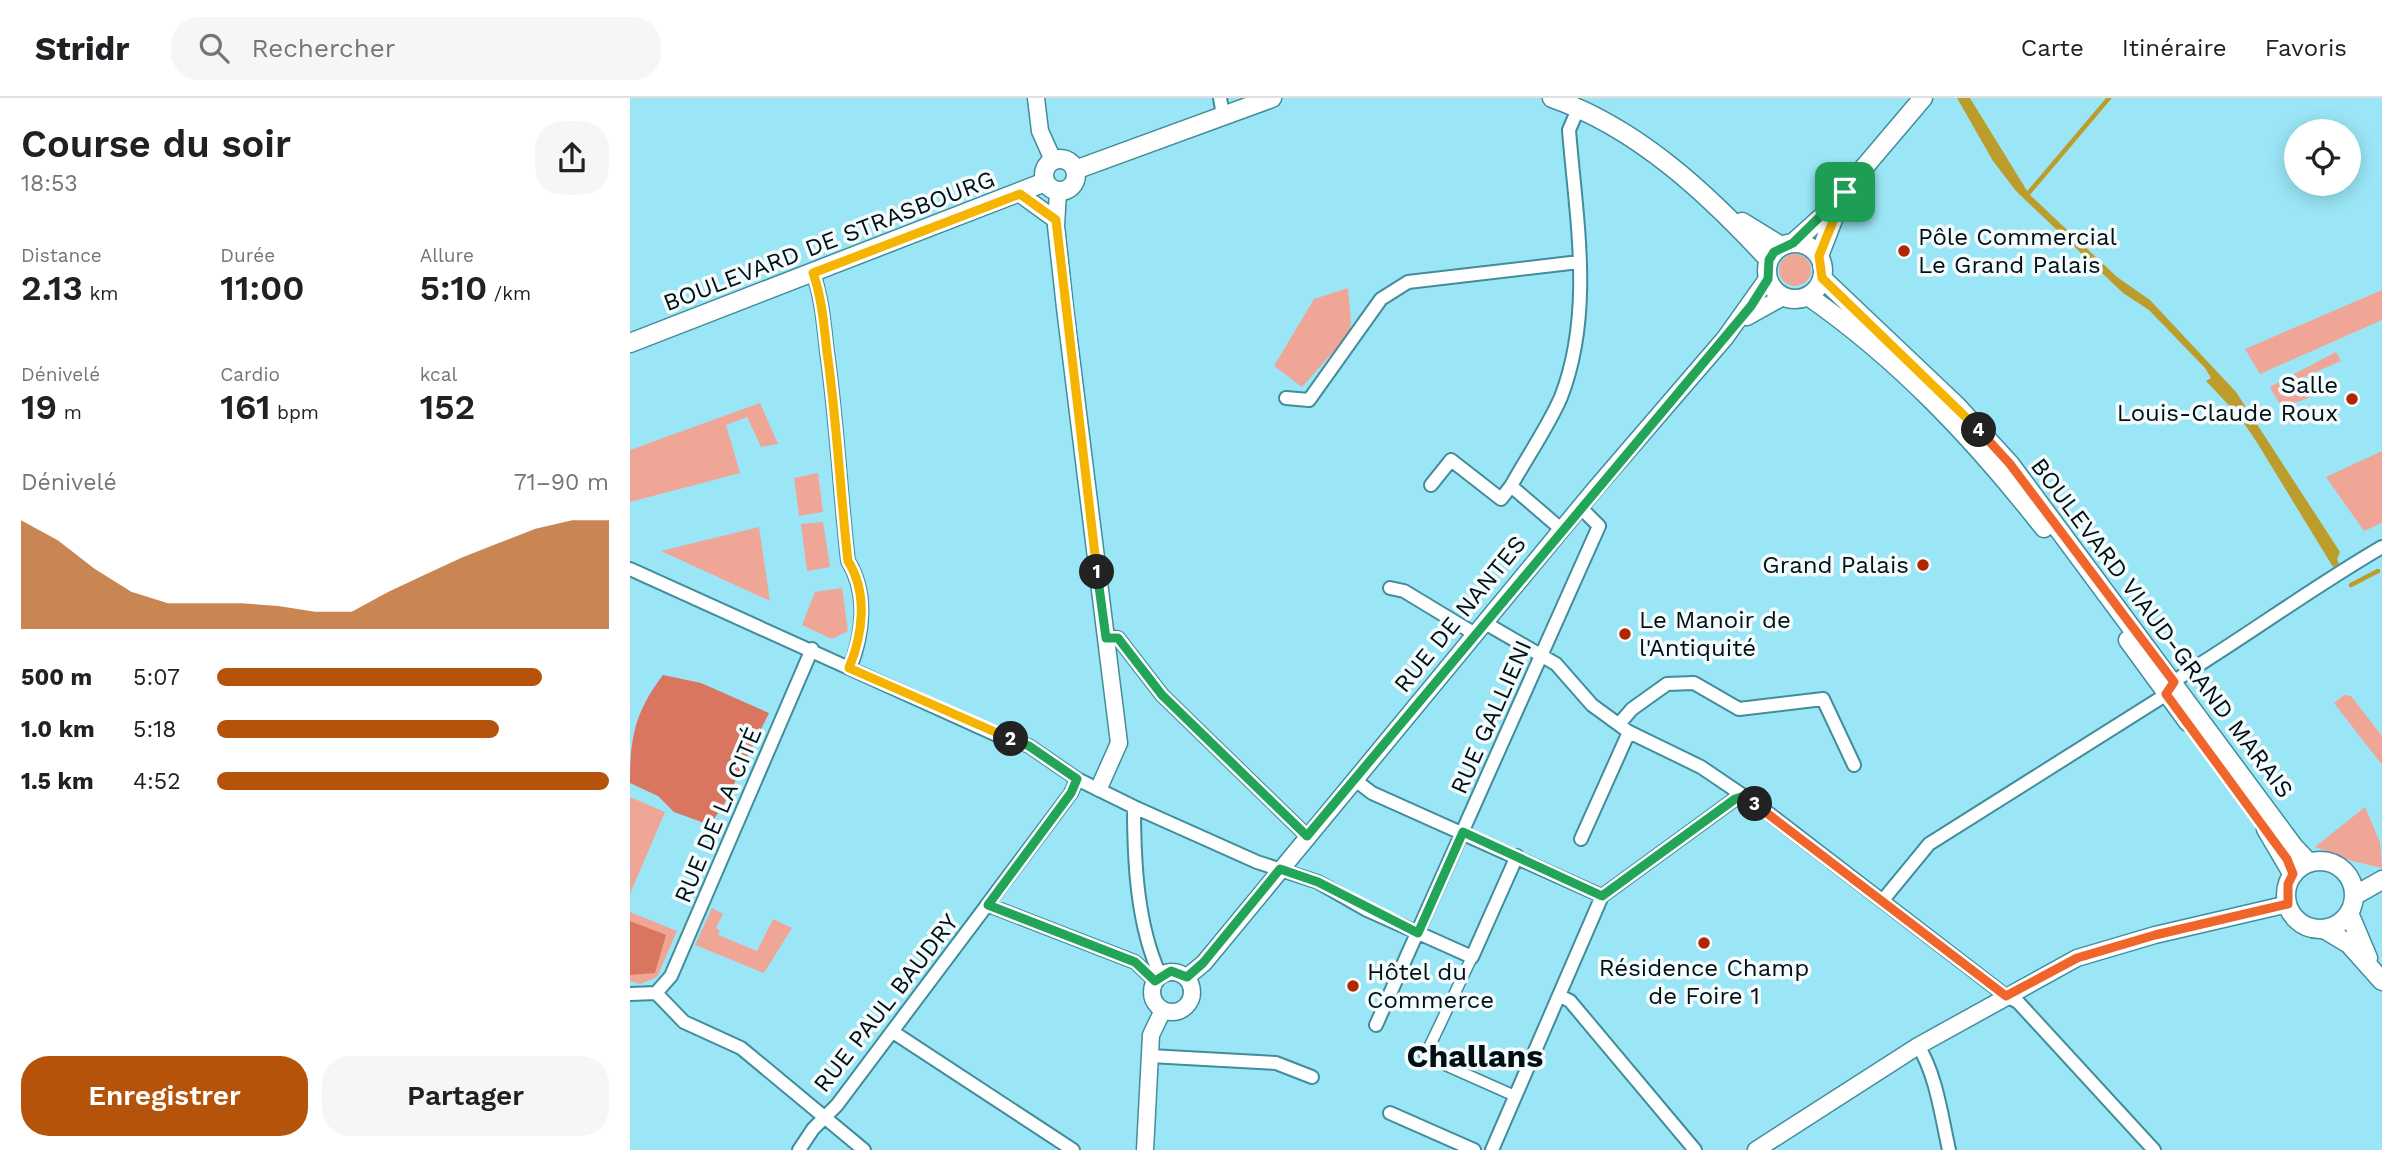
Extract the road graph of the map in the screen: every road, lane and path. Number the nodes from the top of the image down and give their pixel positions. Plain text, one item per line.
1 (1036, 98) edge
2 (1272, 98) edge
3 (1923, 98) edge
4 (1558, 99) edge
5 (1222, 107) edge
6 (1578, 109) junction
7 (1053, 160) junction
8 (1075, 170) junction
9 (1051, 186) junction
10 (1845, 192) junction
11 (1020, 194) junction
12 (1721, 209) junction
13 (1056, 220) junction
14 (1787, 244) junction
15 (1819, 256) junction
16 (1769, 260) junction
17 (1579, 262) junction
18 (813, 273) junction
19 (1822, 278) junction
20 (1768, 279) junction
21 (1808, 296) junction
22 (1783, 297) junction
23 (1729, 332) junction
24 (630, 343) edge
25 (1286, 398) dead end
26 (1431, 485) dead end
27 (1511, 486) junction
28 (1580, 506) junction
29 (1562, 529) junction
30 (2382, 547) edge
31 (630, 569) edge
32 (1390, 588) dead end
33 (1480, 629) junction
34 (1106, 638) junction
35 (812, 649) junction
36 (1541, 656) junction
37 (849, 668) junction
38 (2170, 688) junction
39 (1624, 728) junction
40 (1854, 765) dead end
41 (1077, 779) junction
42 (1355, 780) junction
43 (1098, 788) junction
44 (1744, 796) junction
45 (1134, 807) junction
46 (1463, 832) junction
47 (1307, 836) junction
48 (1581, 839) dead end
49 (1517, 856) junction
50 (2309, 863) junction
51 (1280, 869) junction
52 (2293, 874) junction
53 (2382, 880) edge
54 (1602, 896) junction
55 (2352, 897) junction
56 (1883, 900) junction
57 (2288, 904) junction
58 (988, 905) junction
59 (2324, 929) junction
60 (1418, 933) junction
61 (1472, 957) junction
62 (2370, 963) junction
63 (1187, 977) junction
64 (1157, 978) junction
65 (2382, 981) edge
66 (656, 993) junction
67 (630, 994) edge
68 (1560, 996) junction
69 (2006, 996) junction
70 (1163, 1010) junction
71 (1376, 1026) dead end
72 (893, 1032) junction
73 (1918, 1046) junction
74 (1150, 1056) junction
75 (1312, 1077) dead end
76 (1515, 1096) junction
77 (1390, 1113) dead end
78 (824, 1116) junction
79 (799, 1150) edge
80 (864, 1150) edge
81 (1073, 1150) edge
82 (1145, 1150) edge
83 (1474, 1150) edge
84 (1493, 1150) edge
85 (1695, 1150) edge
86 (1756, 1150) edge
87 (1949, 1150) edge
88 (2154, 1150) edge

1 - 7 street
2 - 5 main road
3 - 10 main road
4 - 6 main road
5 - 8 main road
6 - 12 main road
6 - 17 street
7 - 8 main road
7 - 9 main road
8 - 9 main road
9 - 11 main road, BOULEVARD DE STRASBOURG
9 - 13 street
10 - 14 main road
10 - 15 main road
11 - 13 street
11 - 18 main road, BOULEVARD DE STRASBOURG
12 - 14 main road
12 - 16 main road
13 - 34 street
14 - 15 main road
14 - 16 main road
15 - 19 main road
16 - 20 main road
17 - 25 street
17 - 27 street
18 - 24 main road, BOULEVARD DE STRASBOURG
18 - 37 street
19 - 21 main road
19 - 38 main road, BOULEVARD VIAUD-GRAND MARAIS
20 - 22 main road
20 - 23 street, RUE DE NANTES
21 - 22 main road
21 - 38 main road, BOULEVARD VIAUD-GRAND MARAIS
22 - 23 street
23 - 28 street, RUE DE NANTES
26 - 27 street
27 - 29 street
28 - 29 street, RUE DE NANTES
28 - 36 street, RUE GALLIENI
29 - 33 street, RUE DE NANTES
30 - 38 street
31 - 35 street
32 - 33 street
33 - 36 street
33 - 42 street, RUE DE NANTES
34 - 43 street
34 - 47 street
35 - 37 street
35 - 66 street, RUE DE LA CITÉ
36 - 39 street
36 - 46 street, RUE GALLIENI
37 - 41 street
38 - 50 main road, BOULEVARD VIAUD-GRAND MARAIS
38 - 52 main road, BOULEVARD VIAUD-GRAND MARAIS
38 - 56 street
39 - 40 street
39 - 44 street
39 - 48 street
41 - 43 street
41 - 58 street, RUE PAUL BAUDRY
42 - 46 street
42 - 47 street, RUE DE NANTES
43 - 45 street
44 - 54 street
44 - 56 street
45 - 51 street
45 - 64 street
46 - 49 street
46 - 60 street, RUE GALLIENI
47 - 51 street, RUE DE NANTES
49 - 54 street
49 - 61 street
50 - 52 main road
50 - 55 main road
51 - 60 street
51 - 63 street, RUE DE NANTES
52 - 57 main road
53 - 55 main road
54 - 68 street
55 - 59 main road
55 - 62 main road
56 - 69 street
57 - 59 main road
57 - 69 street
58 - 64 street
58 - 72 street, RUE PAUL BAUDRY
59 - 62 main road
60 - 61 street
60 - 71 street, RUE GALLIENI
61 - 76 street
62 - 65 main road
63 - 64 street
63 - 70 street
64 - 70 street
66 - 67 street
66 - 78 street
68 - 76 street
68 - 85 street
69 - 73 street
69 - 88 street
70 - 74 street
72 - 78 street, RUE PAUL BAUDRY
72 - 81 street
73 - 86 street
73 - 87 street
74 - 75 street
74 - 82 street
76 - 84 street
77 - 83 street
78 - 79 street, RUE PAUL BAUDRY
78 - 80 street

